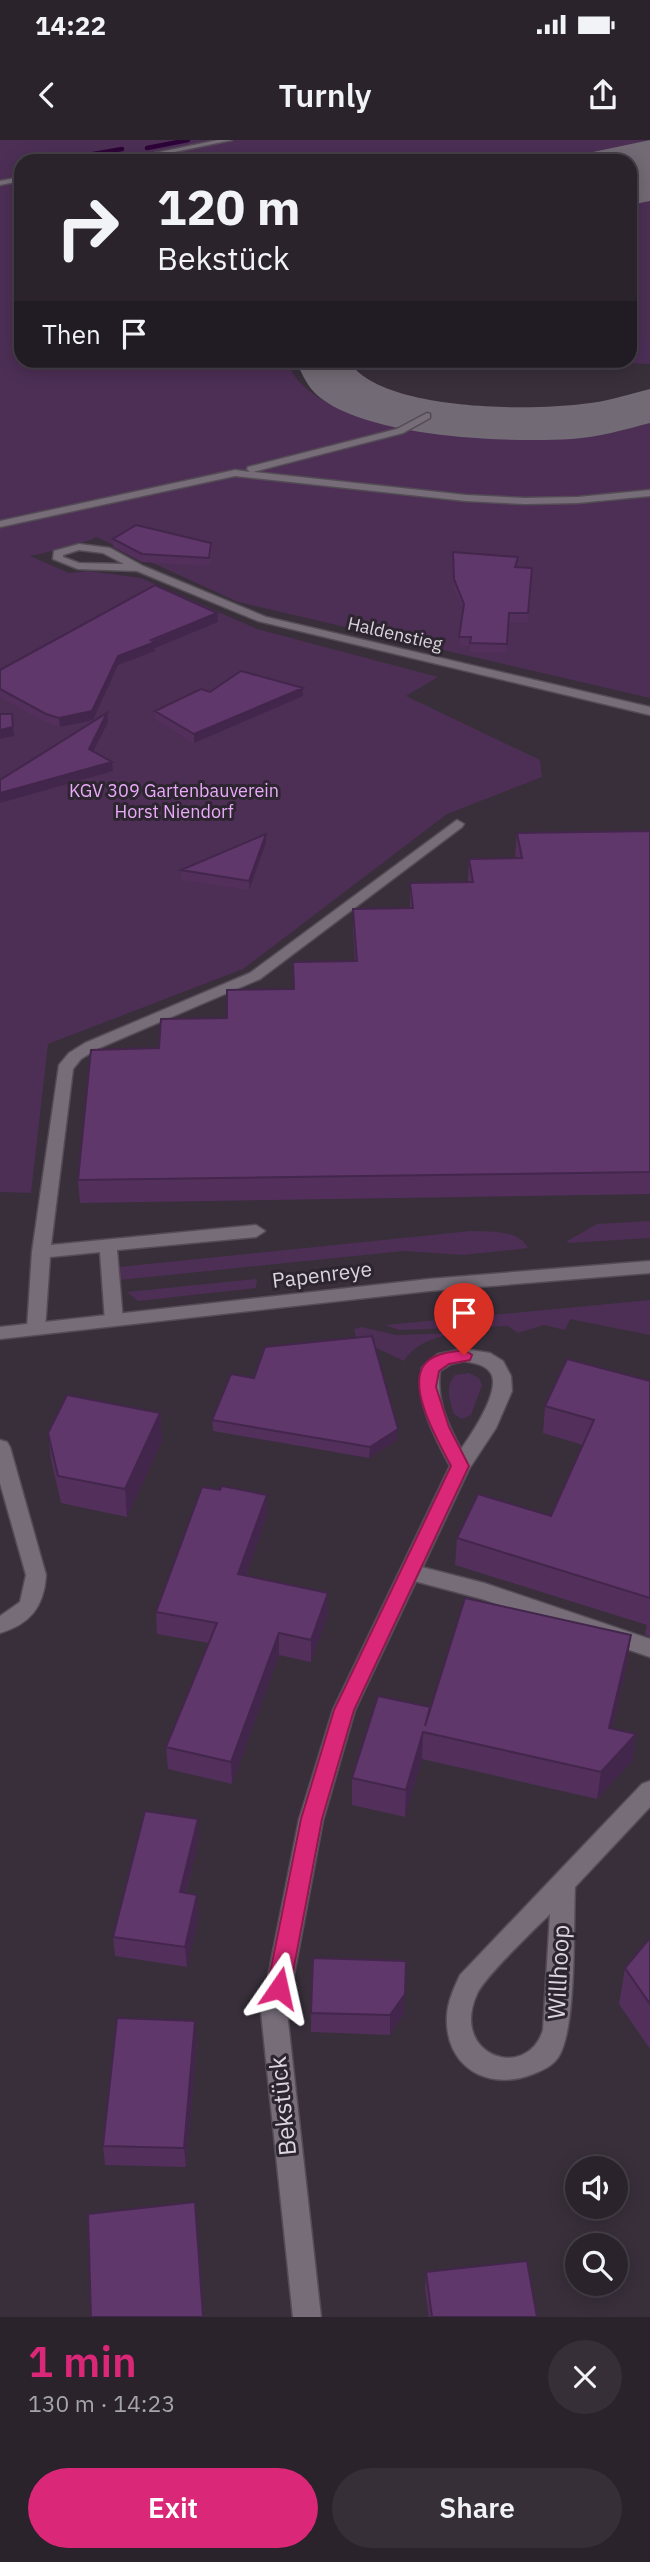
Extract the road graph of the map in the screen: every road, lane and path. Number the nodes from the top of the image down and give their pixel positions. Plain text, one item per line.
1 (229, 140) edge
2 (156, 154) edge
3 (427, 416) dead end
4 (235, 473) junction
5 (650, 493) edge
6 (0, 524) edge
7 (139, 568) junction
8 (650, 711) edge
9 (457, 824) dead end
10 (256, 1231) dead end
11 (108, 1245) junction
12 (41, 1252) junction
13 (650, 1267) edge
14 (114, 1321) junction
15 (36, 1329) junction
16 (0, 1333) edge
17 (0, 1447) edge
18 (460, 1466) junction
19 (410, 1572) junction
20 (0, 1625) edge
21 (650, 1648) edge
22 (650, 1791) edge
23 (563, 1886) junction
24 (307, 2317) edge

1 - 2 street
3 - 4 street
4 - 5 street
4 - 6 street
7 - 7 street, Haldenstieg
7 - 8 street, Haldenstieg
9 - 12 street
10 - 11 street
11 - 12 street
11 - 14 street
12 - 15 street
13 - 14 street, Papenreye
14 - 15 street, Papenreye
15 - 16 street, Papenreye
17 - 20 street
18 - 18 street, Bekstück
18 - 19 street, Bekstück
19 - 21 street
19 - 24 street, Bekstück
22 - 23 street, Willhoop
23 - 23 street, Willhoop

